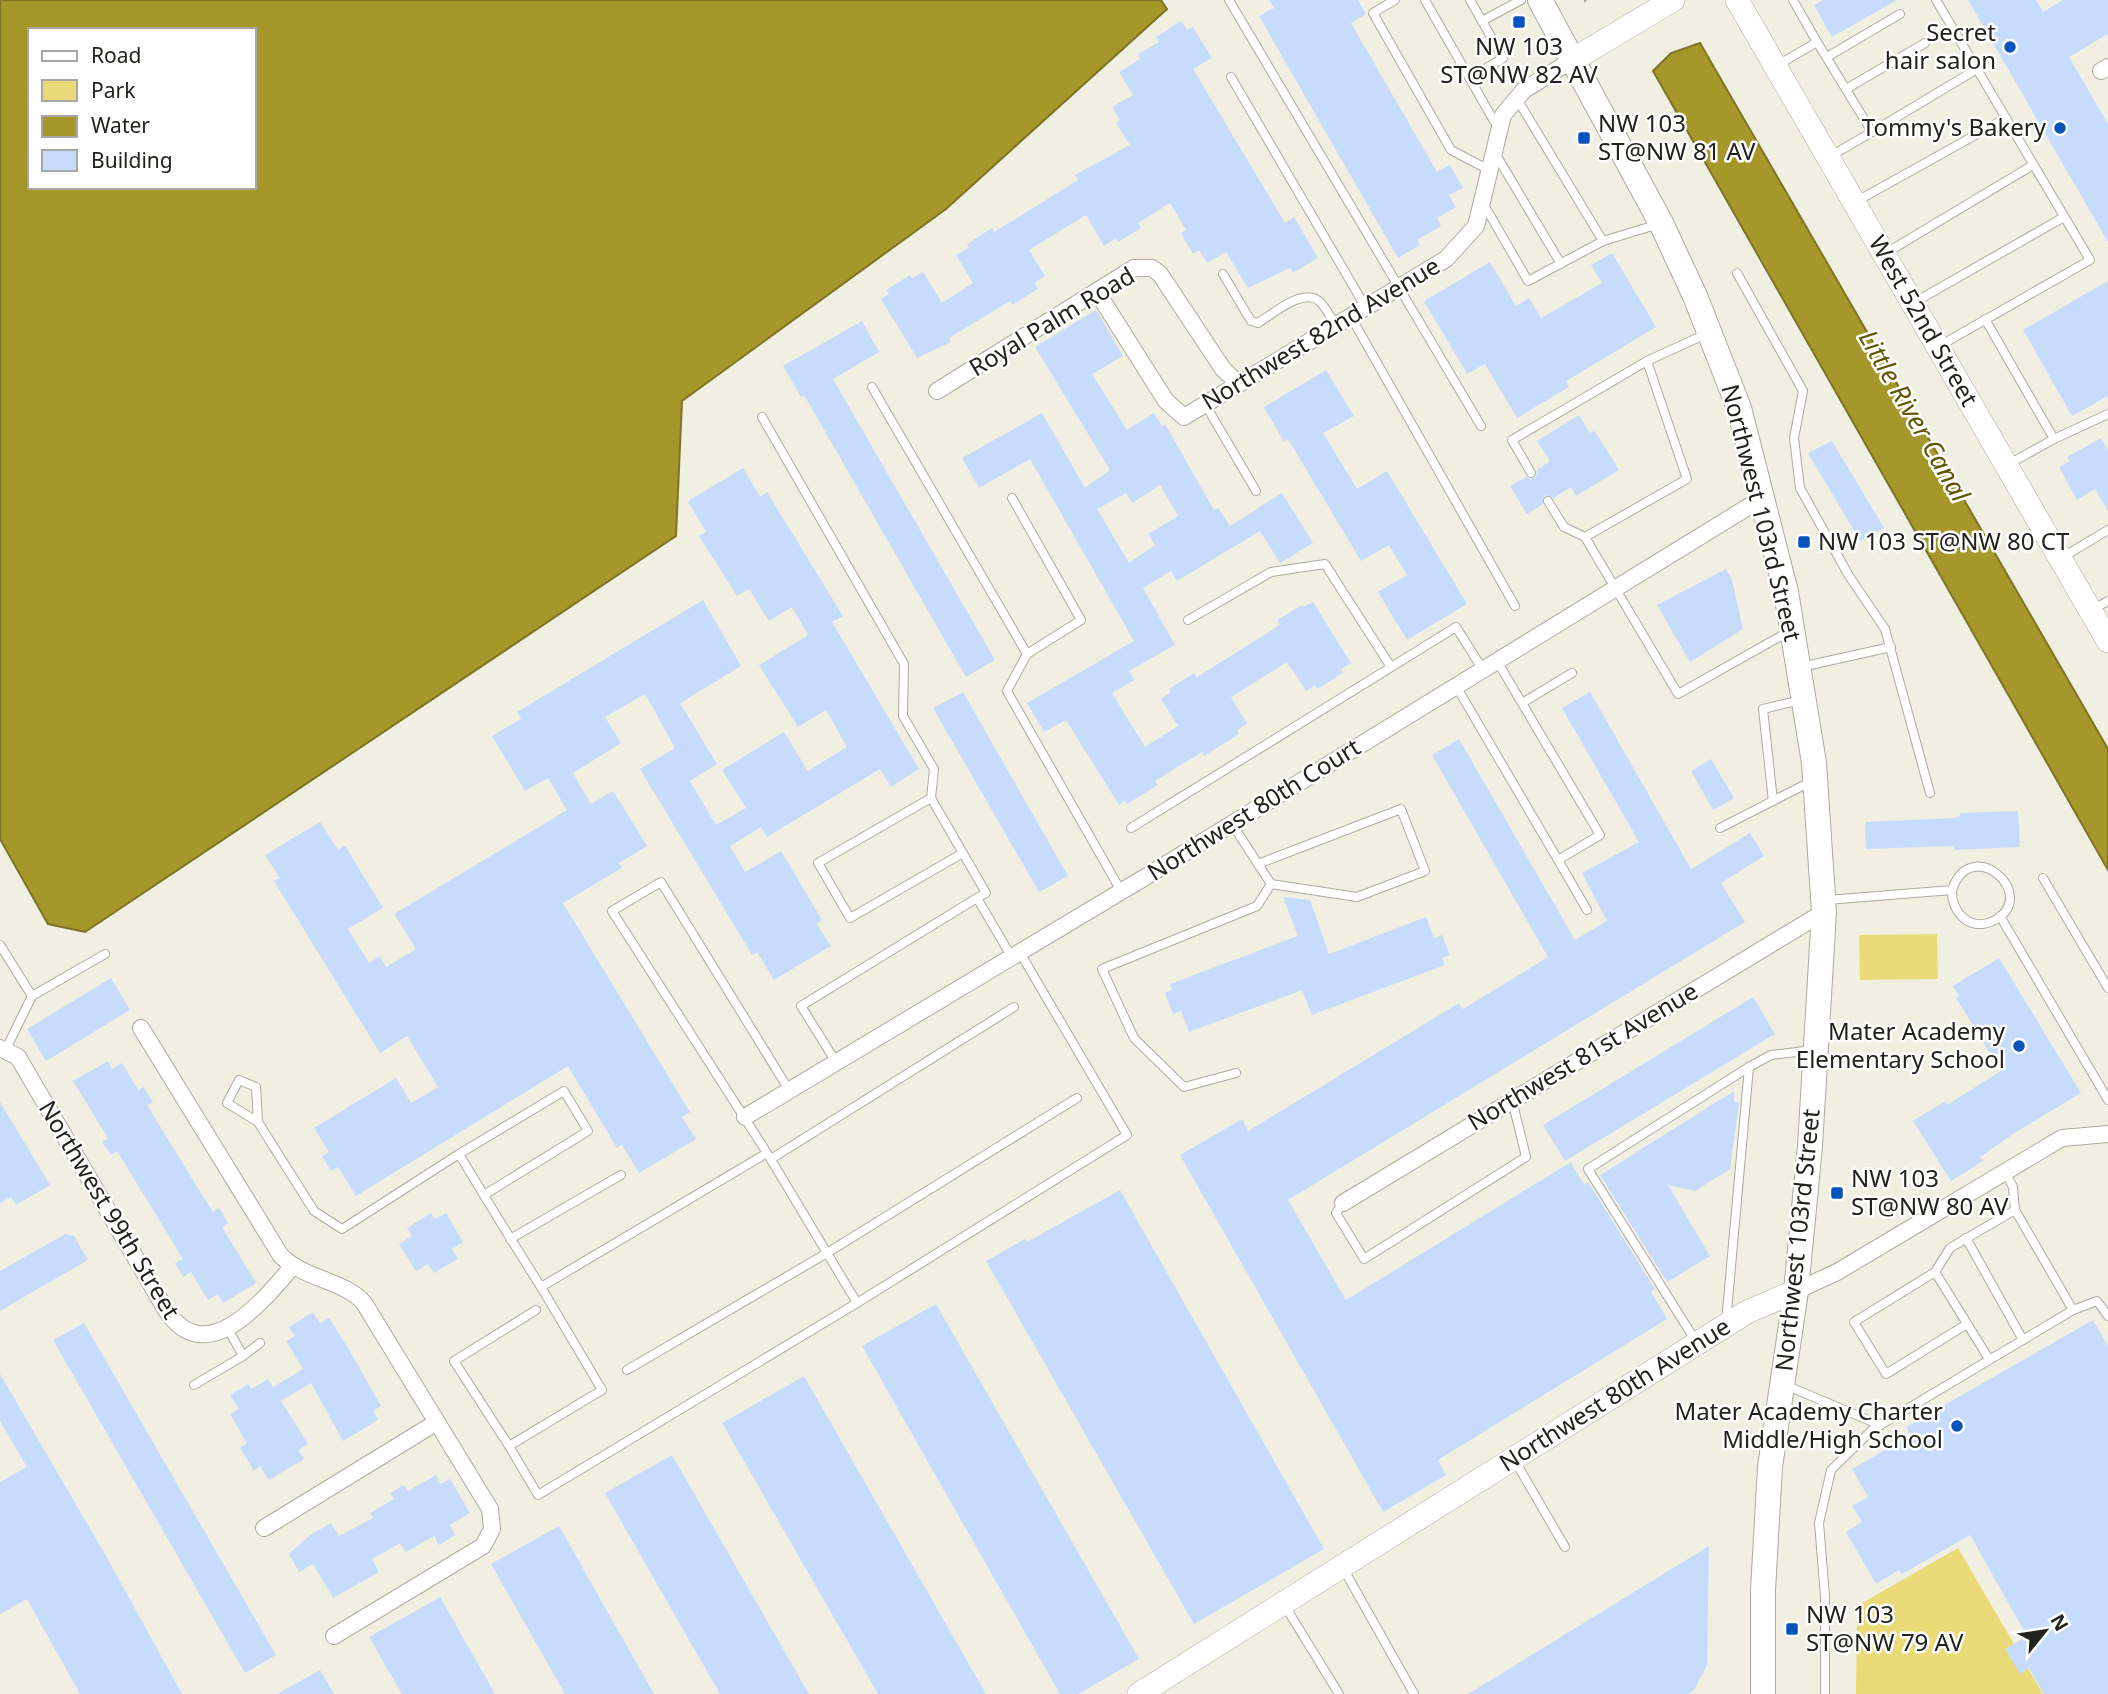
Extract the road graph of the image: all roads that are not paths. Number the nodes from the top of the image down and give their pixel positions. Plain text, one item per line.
1 (1228, 0) edge
2 (1395, 0) edge
3 (1425, 0) edge
4 (1469, 0) edge
5 (1521, 0) edge
6 (1540, 0) edge
7 (1673, 0) edge
8 (1738, 0) edge
9 (1793, 0) edge
10 (1936, 0) edge
11 (1900, 14) dead end
12 (1482, 21) junction
13 (1817, 42) junction
14 (1925, 43) dead end
15 (1827, 57) junction
16 (1574, 59) junction
17 (1776, 67) junction
18 (1977, 69) junction
19 (1231, 77) dead end
20 (1470, 78) junction
21 (1846, 89) junction
22 (1517, 99) junction
23 (2006, 118) junction
24 (1499, 128) junction
25 (1872, 132) junction
26 (1494, 151) junction
27 (1828, 158) junction
28 (2033, 165) junction
29 (1489, 170) junction
30 (1482, 201) junction
31 (1855, 203) junction
32 (2064, 217) junction
33 (1661, 223) junction
34 (1603, 241) junction
35 (1884, 254) junction
36 (1561, 264) junction
37 (1737, 273) dead end
38 (1223, 274) dead end
39 (1397, 289) junction
40 (1097, 292) junction
41 (1913, 303) junction
42 (1366, 309) junction
43 (1351, 317) junction
44 (1986, 319) junction
45 (1337, 326) junction
46 (1709, 332) junction
47 (1937, 346) junction
48 (1647, 361) junction
49 (1240, 384) junction
50 (872, 387) dead end
51 (937, 391) dead end
52 (1205, 404) junction
53 (2108, 414) edge
54 (762, 417) dead end
55 (1481, 426) dead end
56 (2054, 439) junction
57 (2007, 466) junction
58 (1531, 473) dead end
59 (1256, 491) dead end
60 (1012, 498) dead end
61 (1761, 499) junction
62 (1548, 501) dead end
63 (2108, 530) edge
64 (1586, 537) junction
65 (2060, 559) junction
66 (1614, 590) junction
67 (1515, 606) dead end
68 (2099, 606) edge
69 (1188, 620) dead end
70 (1792, 630) junction
71 (2108, 641) edge
72 (1891, 648) junction
73 (1027, 654) junction
74 (1497, 661) junction
75 (1391, 667) junction
76 (1798, 667) junction
77 (1483, 670) junction
78 (1572, 673) dead end
79 (1456, 686) junction
80 (1804, 699) junction
81 (1522, 703) junction
82 (1815, 780) junction
83 (1930, 793) dead end
84 (931, 798) junction
85 (1773, 801) junction
86 (1232, 824) junction
87 (1131, 828) dead end
88 (1720, 828) dead end
89 (962, 853) junction
90 (1558, 860) junction
91 (1258, 864) junction
92 (2043, 878) dead end
93 (1271, 884) junction
94 (1952, 890) junction
95 (1121, 891) junction
96 (977, 898) junction
97 (1824, 906) junction
98 (1587, 910) dead end
99 (2000, 916) junction
100 (0, 945) edge
101 (1015, 953) junction
102 (105, 954) dead end
103 (2108, 988) edge
104 (32, 996) junction
105 (1014, 1007) dead end
106 (141, 1028) dead end
107 (3, 1048) edge
108 (1816, 1050) junction
109 (835, 1062) junction
110 (1749, 1067) junction
111 (1236, 1073) dead end
112 (789, 1090) junction
113 (1077, 1098) dead end
114 (1513, 1100) junction
115 (2108, 1100) edge
116 (745, 1117) junction
117 (258, 1122) junction
118 (2108, 1134) edge
119 (459, 1154) junction
120 (769, 1156) junction
121 (2005, 1172) junction
122 (621, 1175) dead end
123 (484, 1195) junction
124 (1343, 1203) joint
125 (2015, 1210) junction
126 (1966, 1238) junction
127 (510, 1239) junction
128 (827, 1253) junction
129 (292, 1267) junction
130 (1935, 1272) junction
131 (541, 1287) junction
132 (1796, 1291) junction
133 (857, 1303) junction
134 (536, 1310) dead end
135 (2073, 1310) junction
136 (2108, 1316) edge
137 (1967, 1324) junction
138 (227, 1327) junction
139 (1726, 1327) junction
140 (2023, 1340) junction
141 (260, 1343) dead end
142 (1698, 1345) junction
143 (243, 1356) junction
144 (1989, 1359) junction
145 (627, 1370) dead end
146 (1782, 1384) junction
147 (194, 1385) dead end
148 (437, 1422) junction
149 (1880, 1425) junction
150 (509, 1446) junction
151 (1513, 1458) junction
152 (264, 1528) dead end
153 (1565, 1547) dead end
154 (1341, 1566) junction
155 (1284, 1604) junction
156 (334, 1636) dead end
157 (1141, 1694) edge
158 (1339, 1694) edge
159 (1414, 1694) edge
160 (1763, 1694) edge
161 (1825, 1694) edge

1 - 39 lane
2 - 29 lane
3 - 20 lane
4 - 12 lane
5 - 12 lane
6 - 16 main road, Northwest 103rd Street
7 - 16 street
8 - 17 street, West 52nd Street
9 - 13 lane
10 - 18 lane
11 - 15 lane
12 - 20 lane
13 - 15 lane
13 - 17 lane
14 - 21 lane
15 - 21 lane
16 - 22 street, Northwest 82nd Avenue
16 - 33 main road, Northwest 103rd Street
17 - 27 street, West 52nd Street
18 - 23 lane
18 - 25 lane
19 - 42 lane
20 - 24 lane
21 - 25 lane
22 - 24 street, Northwest 82nd Avenue
22 - 34 lane
23 - 28 lane
23 - 31 lane
24 - 26 street, Northwest 82nd Avenue
25 - 27 lane
26 - 29 street, Northwest 82nd Avenue
26 - 36 lane
27 - 31 street, West 52nd Street
28 - 32 lane
28 - 35 lane
29 - 30 street, Northwest 82nd Avenue
30 - 36 lane
30 - 39 street, Northwest 82nd Avenue
31 - 35 street, West 52nd Street
32 - 41 lane
32 - 44 lane
33 - 34 lane
33 - 46 main road, Northwest 103rd Street
34 - 36 lane
35 - 41 street, West 52nd Street
37 - 72 lane
38 - 45 lane
39 - 42 street, Northwest 82nd Avenue
39 - 55 lane
40 - 49 street, Royal Palm Road
40 - 51 street, Royal Palm Road
40 - 52 street, Northwest 82nd Avenue
41 - 47 street, West 52nd Street
42 - 43 street, Northwest 82nd Avenue
43 - 45 street, Northwest 82nd Avenue
43 - 67 lane
44 - 47 lane
44 - 56 lane
45 - 49 street, Northwest 82nd Avenue
46 - 48 lane
46 - 61 main road, Northwest 103rd Street
47 - 57 street, West 52nd Street
48 - 58 lane
48 - 64 lane
49 - 52 street, Northwest 82nd Avenue
50 - 73 lane
52 - 59 lane
53 - 56 lane
54 - 84 lane
56 - 57 lane
57 - 65 street, West 52nd Street
60 - 73 lane
61 - 66 street, Northwest 80th Court
61 - 70 main road, Northwest 103rd Street
62 - 64 lane
63 - 65 lane
64 - 66 lane
65 - 68 street, West 52nd Street
66 - 70 lane
66 - 74 street, Northwest 80th Court
68 - 71 street, West 52nd Street
69 - 75 lane
70 - 76 main road, Northwest 103rd Street
72 - 76 lane
72 - 83 lane
73 - 95 lane
74 - 77 street, Northwest 80th Court
74 - 81 lane
75 - 77 lane
75 - 87 lane
76 - 80 main road, Northwest 103rd Street
77 - 79 street, Northwest 80th Court
78 - 81 lane
79 - 86 street, Northwest 80th Court
79 - 90 lane
80 - 82 main road, Northwest 103rd Street
80 - 85 lane
81 - 90 lane
82 - 85 lane
82 - 97 main road, Northwest 103rd Street
84 - 89 lane
84 - 89 lane
85 - 88 lane
86 - 91 lane
86 - 95 street, Northwest 80th Court
89 - 96 lane
90 - 98 lane
91 - 93 lane
91 - 93 lane
92 - 103 lane
93 - 111 lane
94 - 97 lane
94 - 99 lane
94 - 99 lane
95 - 101 street, Northwest 80th Court
96 - 101 lane
96 - 109 lane
97 - 108 main road, Northwest 103rd Street
97 - 114 street, Northwest 81st Avenue
99 - 115 lane
100 - 104 lane
101 - 109 street, Northwest 80th Court
101 - 133 lane
102 - 104 lane
104 - 107 lane
105 - 120 lane
106 - 129 street
107 - 138 street, Northwest 99th Street
108 - 110 lane
108 - 132 main road, Northwest 103rd Street
109 - 112 street, Northwest 80th Court
110 - 139 lane
110 - 142 lane
112 - 116 street, Northwest 80th Court
112 - 116 lane
113 - 128 lane
114 - 124 street, Northwest 81st Avenue
114 - 124 lane
116 - 120 lane
117 - 117 lane
117 - 119 lane
118 - 121 street, Northwest 80th Avenue
119 - 123 lane
119 - 123 lane
120 - 128 lane
120 - 131 lane
121 - 125 lane
121 - 132 street, Northwest 80th Avenue
122 - 127 lane
123 - 127 lane
125 - 126 lane
125 - 135 lane
126 - 130 lane
126 - 140 lane
127 - 131 lane
128 - 133 lane
128 - 145 lane
129 - 138 street, Northwest 99th Street
129 - 148 street
130 - 137 lane
130 - 137 lane
131 - 150 lane
132 - 139 street, Northwest 80th Avenue
132 - 146 main road, Northwest 103rd Street
133 - 150 lane
134 - 150 lane
135 - 136 lane
135 - 140 lane
137 - 144 lane
138 - 143 lane
139 - 142 street, Northwest 80th Avenue
140 - 144 lane
141 - 143 lane
142 - 151 street, Northwest 80th Avenue
143 - 147 lane
144 - 149 lane
146 - 149 lane
146 - 160 main road, Northwest 103rd Street
148 - 152 street
148 - 156 street
149 - 161 lane
151 - 153 lane
151 - 154 street, Northwest 80th Avenue
154 - 155 street, Northwest 80th Avenue
154 - 159 lane
155 - 157 street, Northwest 80th Avenue
155 - 158 lane

